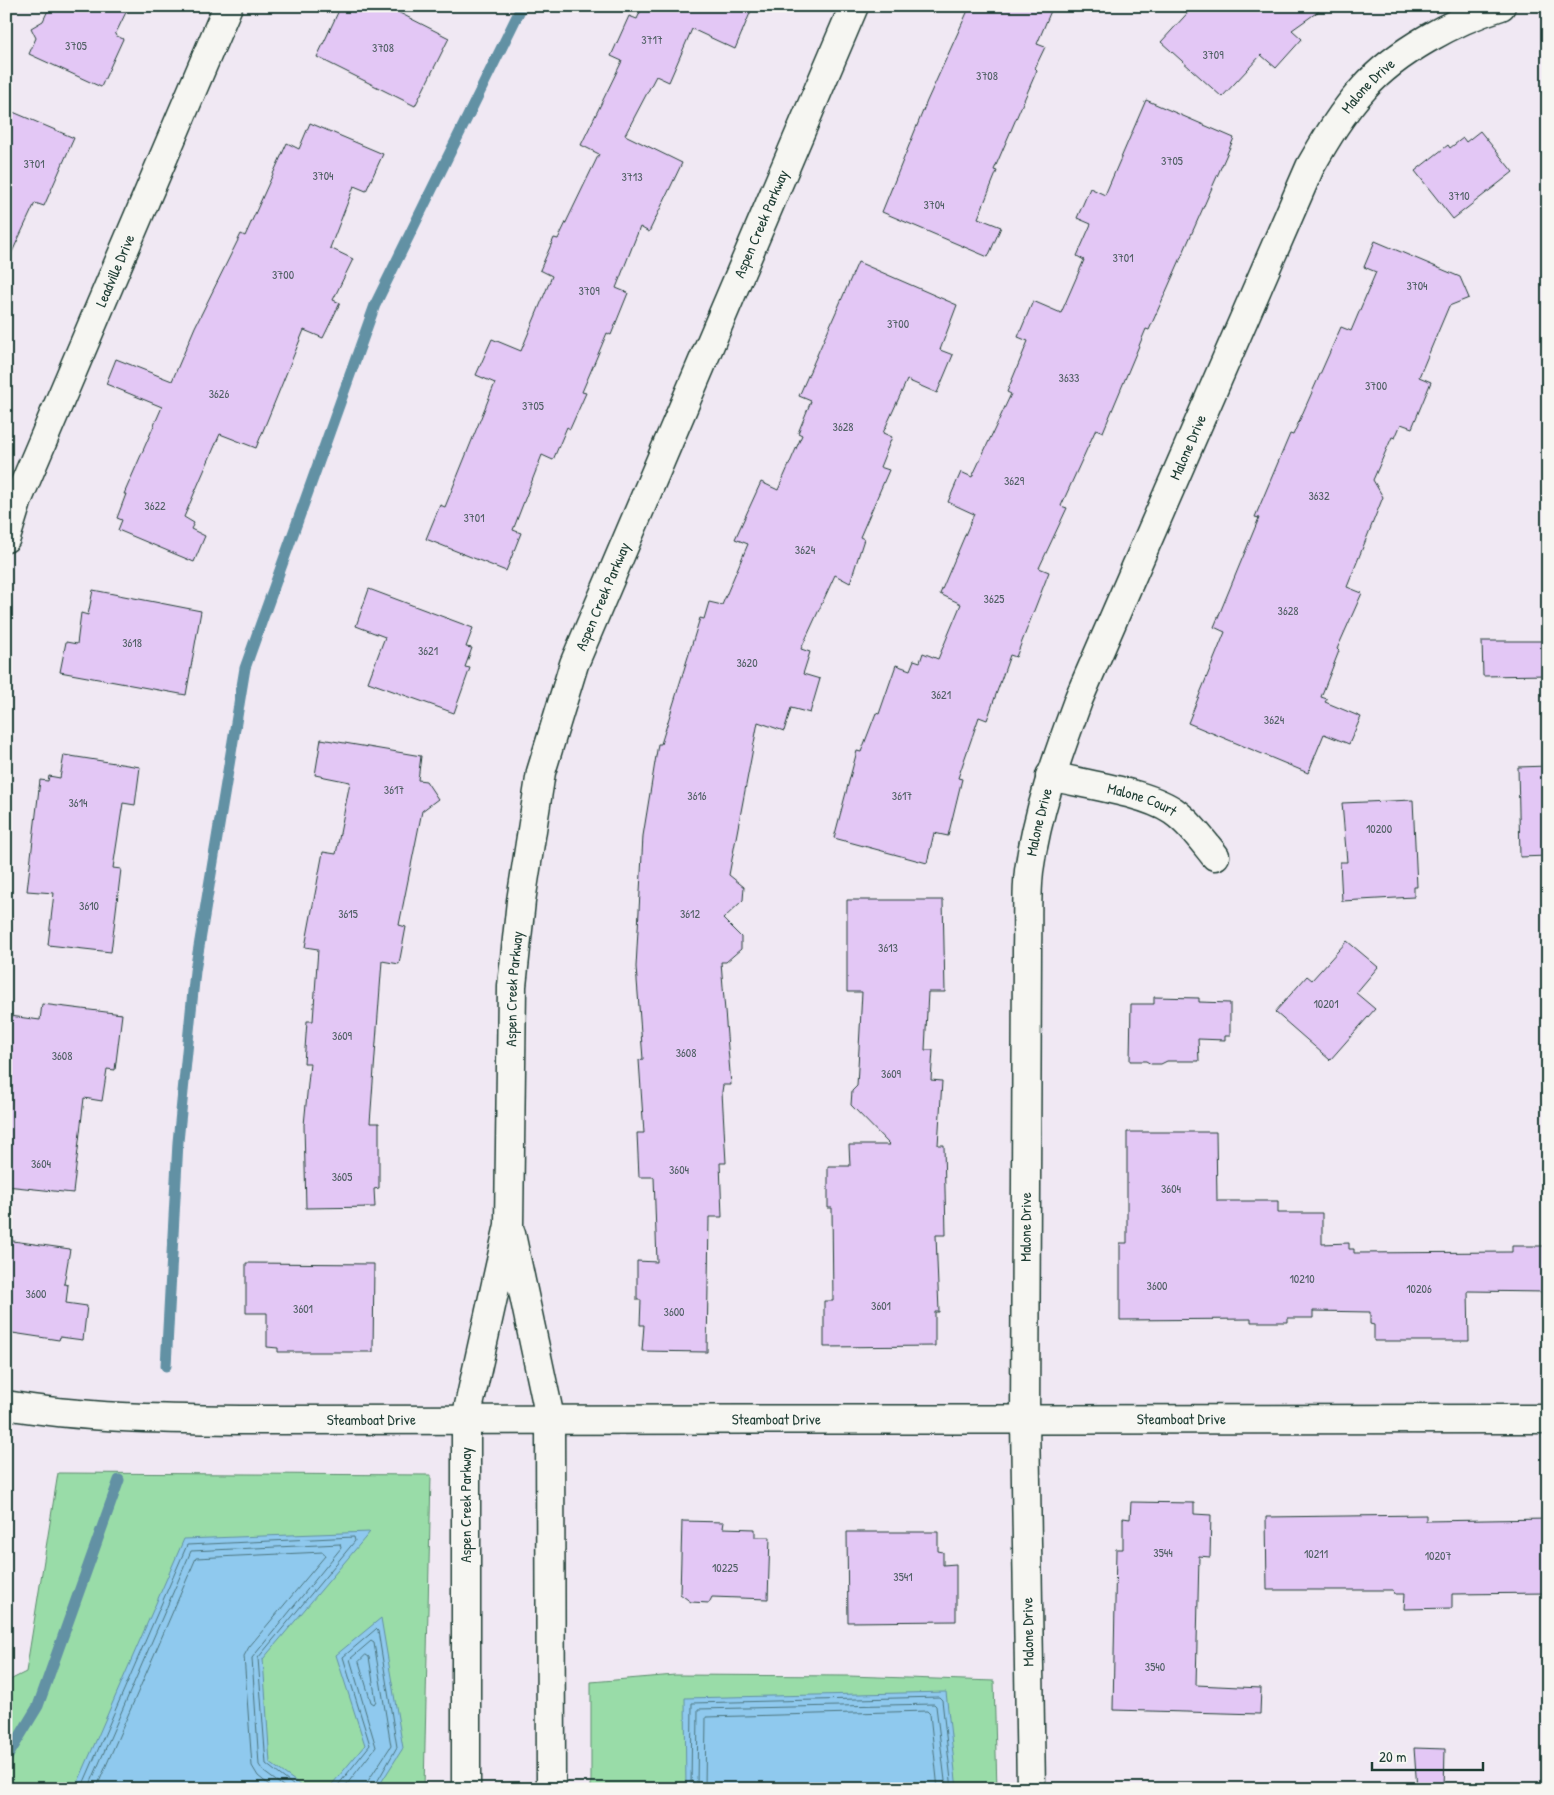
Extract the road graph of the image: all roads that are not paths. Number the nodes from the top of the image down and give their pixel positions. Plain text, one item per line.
1 (228, 6) edge
2 (854, 6) edge
3 (1501, 6) edge
4 (6, 538) edge
5 (1050, 776) junction
6 (1215, 856) dead end
7 (509, 1225) junction
8 (6, 1404) edge
9 (550, 1418) junction
10 (1548, 1418) edge
11 (466, 1419) junction
12 (1025, 1421) junction
13 (466, 1789) edge
14 (551, 1789) edge
15 (1031, 1789) edge

1 - 4 street, Leadville Drive
2 - 7 street, Aspen Creek Parkway
3 - 5 street, Malone Drive
5 - 6 street, Malone Court
5 - 12 street, Malone Drive
7 - 9 street, Aspen Creek Parkway
7 - 11 street, Aspen Creek Parkway
8 - 11 street, Steamboat Drive
9 - 11 street, Steamboat Drive
9 - 12 street, Steamboat Drive
9 - 14 street, Aspen Creek Parkway
10 - 12 street, Steamboat Drive
11 - 13 street, Aspen Creek Parkway
12 - 15 street, Malone Drive

